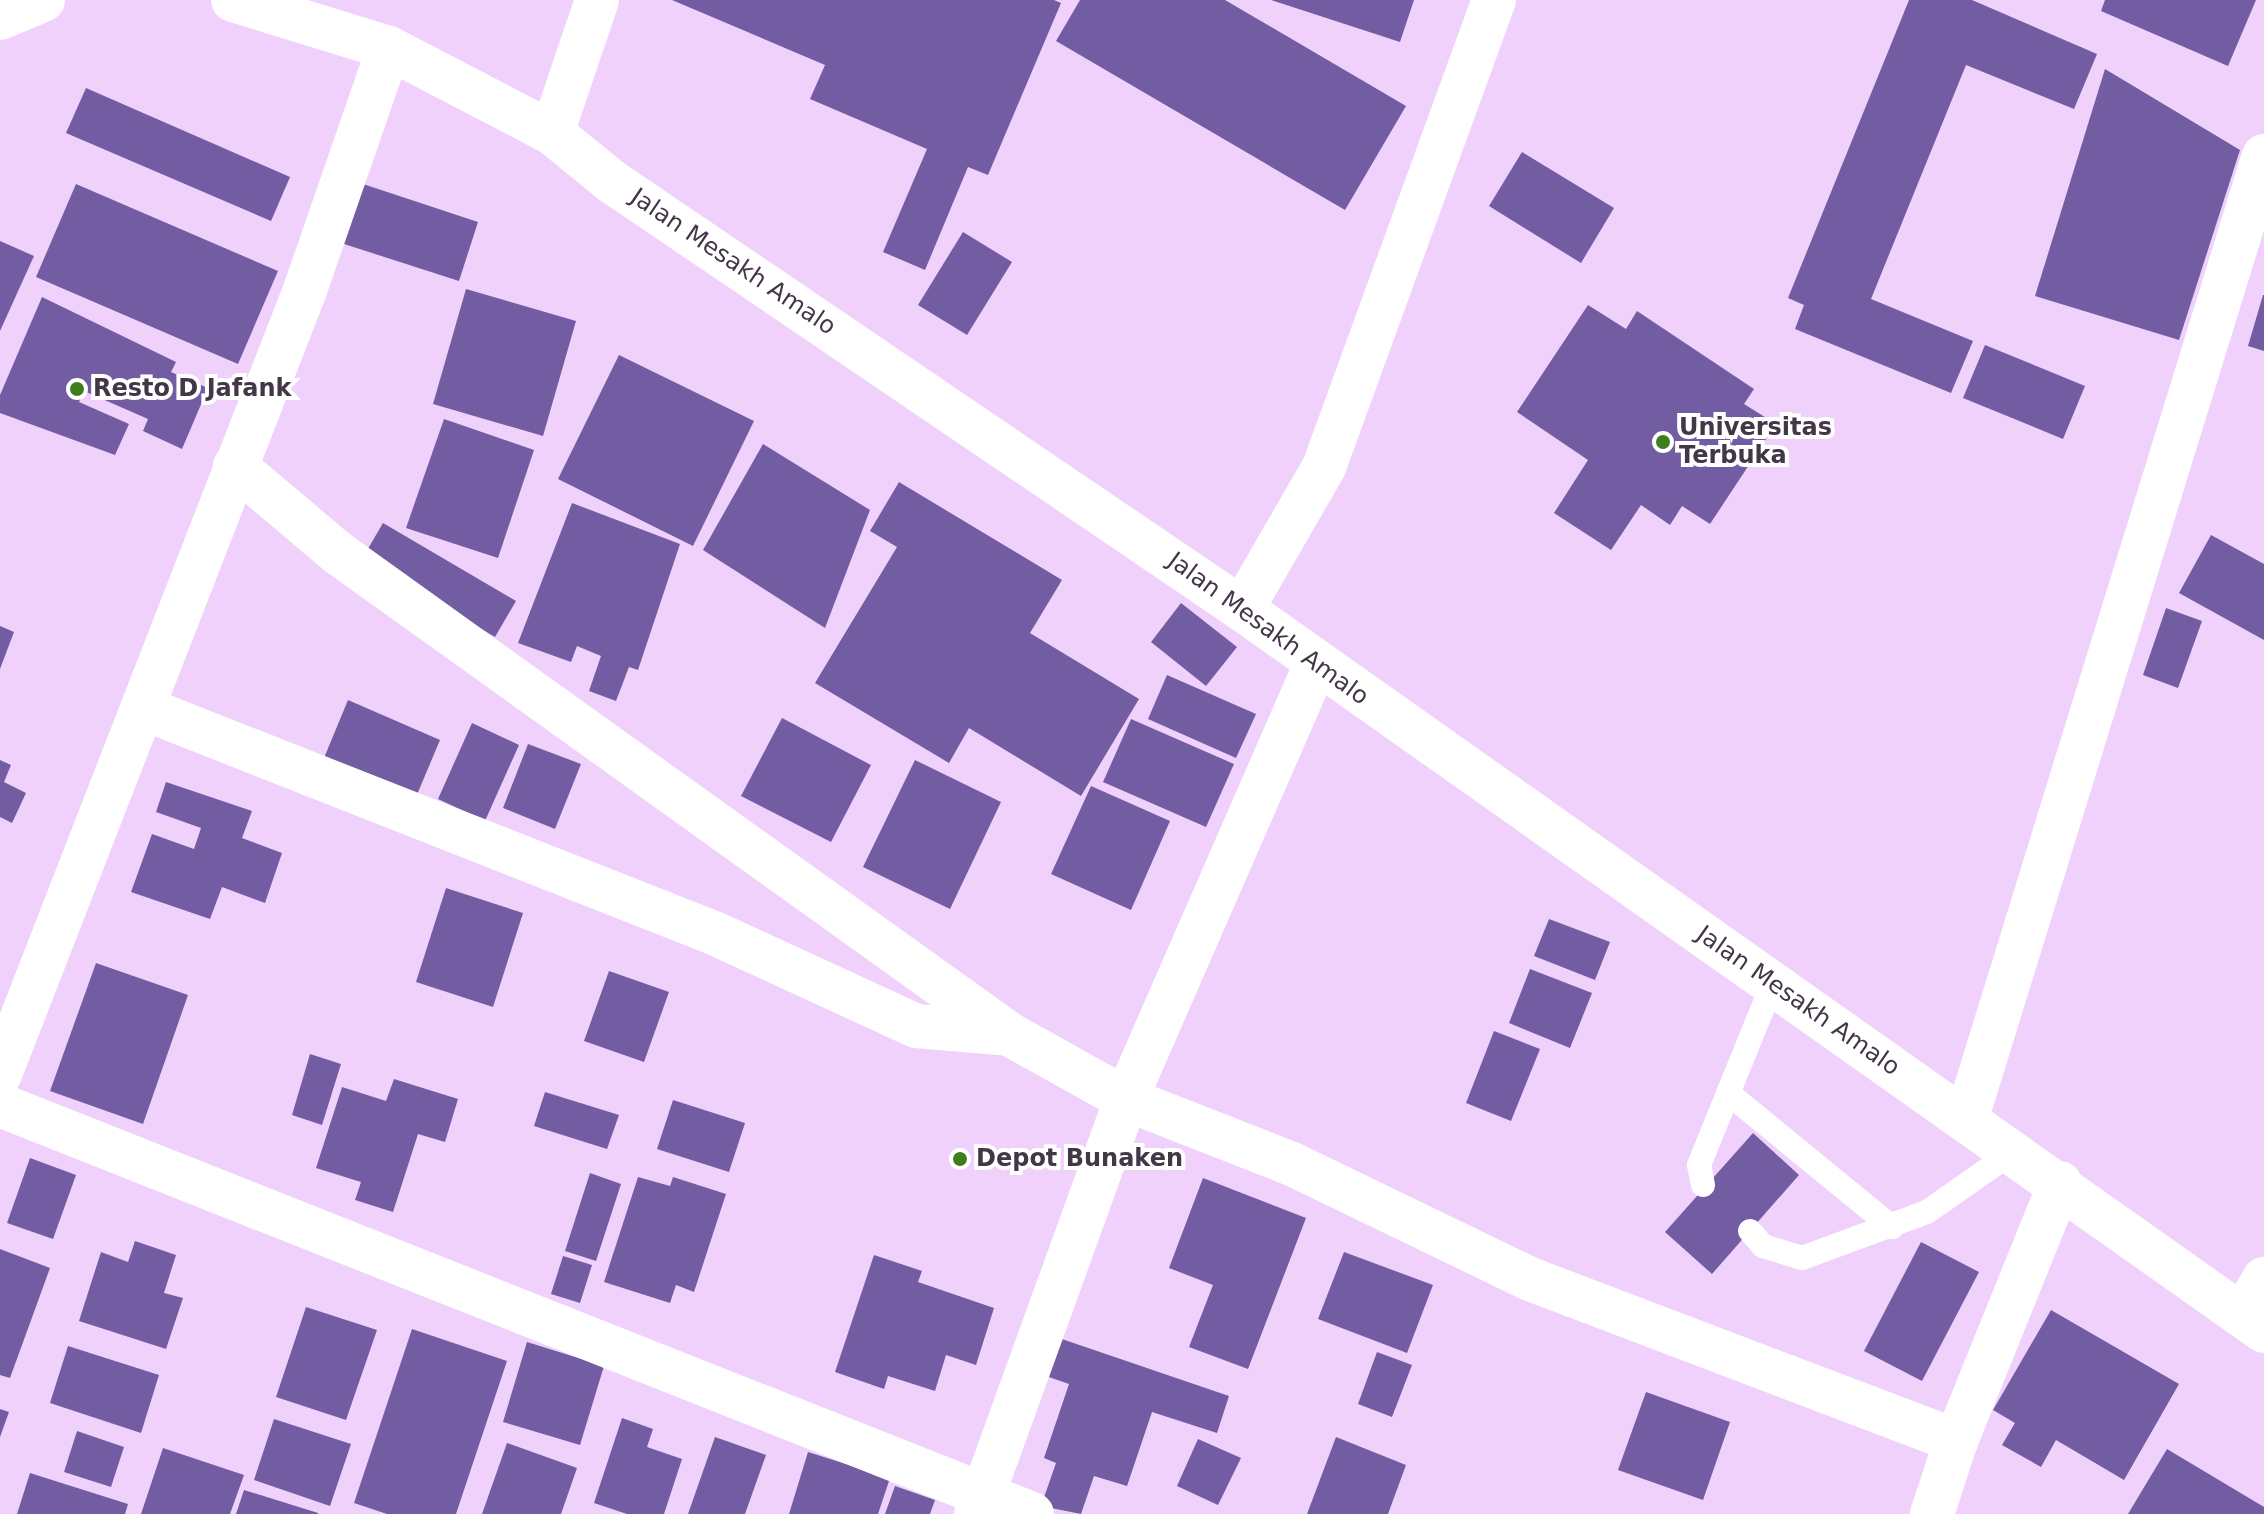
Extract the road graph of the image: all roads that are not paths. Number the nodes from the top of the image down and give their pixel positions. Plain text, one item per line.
1 (233, 0) edge
2 (597, 0) edge
3 (1494, 0) edge
4 (389, 48) junction
5 (552, 133) junction
6 (2264, 156) edge
7 (235, 466) junction
8 (1242, 609) junction
9 (1316, 665) junction
10 (143, 708) junction
11 (1773, 983) junction
12 (1009, 1034) junction
13 (0, 1074) edge
14 (1728, 1093) junction
15 (1126, 1099) junction
16 (0, 1105) edge
17 (1967, 1117) junction
18 (2014, 1151) junction
19 (2060, 1183) junction
20 (1703, 1185) dead end
21 (1892, 1227) junction
22 (1750, 1231) dead end
23 (2257, 1308) edge
24 (1956, 1441) junction
25 (979, 1505) edge
26 (1032, 1514) edge
27 (1932, 1514) edge

1 - 4 street, Jalan Mesakh Amalo
2 - 5 street
3 - 8 street
4 - 5 street, Jalan Mesakh Amalo
4 - 7 street
5 - 8 street, Jalan Mesakh Amalo
6 - 17 street
7 - 10 street
7 - 12 street
8 - 9 street, Jalan Mesakh Amalo
9 - 11 street, Jalan Mesakh Amalo
9 - 15 street
10 - 12 street
10 - 13 street
11 - 14 lane
11 - 17 street, Jalan Mesakh Amalo
12 - 15 street
14 - 20 lane
14 - 21 lane
15 - 24 street
15 - 25 street
16 - 25 street
17 - 18 street, Jalan Mesakh Amalo
18 - 19 street, Jalan Mesakh Amalo
18 - 21 lane
19 - 23 street, Jalan Mesakh Amalo
19 - 24 street
21 - 22 lane
24 - 27 street
25 - 26 street

